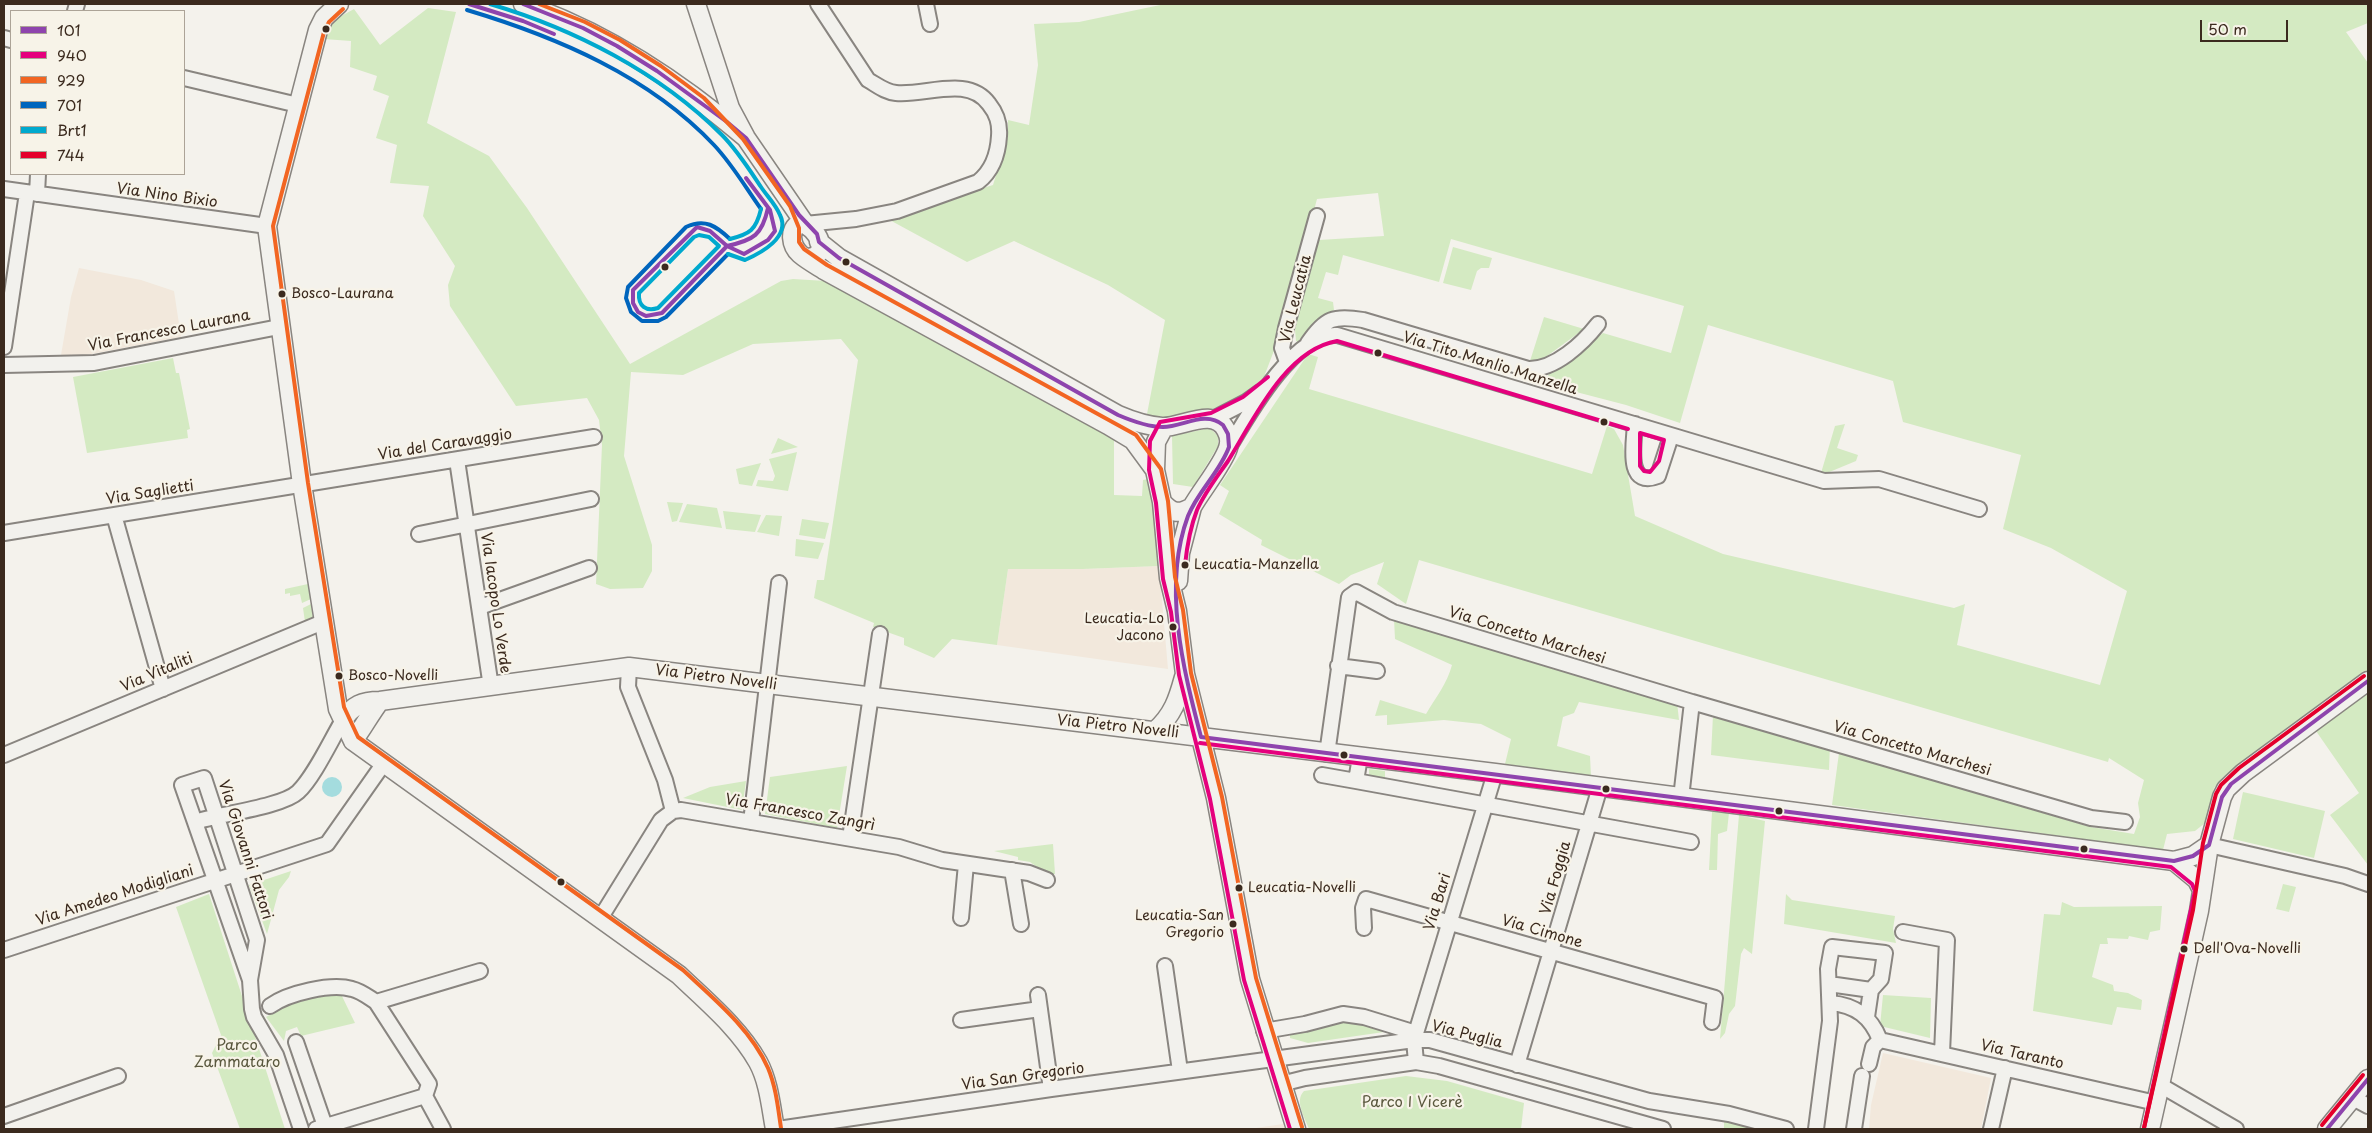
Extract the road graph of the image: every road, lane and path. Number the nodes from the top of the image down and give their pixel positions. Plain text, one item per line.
1 (339, 4) edge
2 (523, 4) edge
3 (696, 4) edge
4 (818, 4) edge
5 (926, 4) edge
6 (930, 24) dead end
7 (185, 78) edge
8 (700, 103) junction
9 (298, 105) junction
10 (746, 138) junction
11 (38, 175) edge
12 (4, 189) edge
13 (32, 193) junction
14 (1317, 216) dead end
15 (267, 226) junction
16 (799, 227) junction
17 (820, 242) junction
18 (808, 258) junction
19 (1351, 318) junction
20 (1598, 324) dead end
21 (280, 327) junction
22 (1337, 335) junction
23 (1306, 345) junction
24 (4, 347) edge
25 (1287, 362) junction
26 (4, 365) edge
27 (1272, 382) junction
28 (1213, 419) junction
29 (1634, 424) junction
30 (1164, 427) junction
31 (1671, 436) junction
32 (594, 437) dead end
33 (1228, 449) junction
34 (457, 460) junction
35 (1155, 470) junction
36 (302, 484) junction
37 (590, 499) dead end
38 (1162, 502) junction
39 (1192, 507) junction
40 (1979, 509) dead end
41 (114, 515) junction
42 (467, 524) junction
43 (4, 533) edge
44 (419, 534) dead end
45 (589, 568) dead end
46 (779, 583) dead end
47 (480, 607) junction
48 (1177, 611) junction
49 (324, 622) junction
50 (880, 634) dead end
51 (1338, 666) junction
52 (629, 667) junction
53 (1377, 670) dead end
54 (1185, 674) junction
55 (2368, 681) edge
56 (768, 684) junction
57 (491, 687) junction
58 (162, 689) junction
59 (871, 697) junction
60 (380, 701) junction
61 (1692, 702) junction
62 (340, 713) junction
63 (1155, 730) junction
64 (1201, 737) junction
65 (353, 741) junction
66 (1327, 754) junction
67 (4, 755) edge
68 (1360, 757) junction
69 (384, 763) junction
70 (1495, 773) junction
71 (1322, 775) dead end
72 (1356, 781) junction
73 (1600, 787) junction
74 (1681, 798) junction
75 (1485, 805) junction
76 (674, 811) junction
77 (216, 815) junction
78 (194, 822) junction
79 (751, 822) junction
80 (2125, 822) dead end
81 (1590, 824) junction
82 (850, 838) junction
83 (1691, 842) dead end
84 (2209, 845) junction
85 (2174, 861) junction
86 (966, 864) junction
87 (1012, 870) junction
88 (236, 874) junction
89 (214, 880) junction
90 (1047, 880) dead end
91 (2368, 884) edge
92 (2202, 890) junction
93 (601, 917) junction
94 (962, 918) dead end
95 (1449, 923) junction
96 (1021, 924) dead end
97 (1364, 928) dead end
98 (1903, 932) dead end
99 (4, 950) edge
100 (1552, 951) junction
101 (1165, 966) dead end
102 (480, 971) dead end
103 (250, 980) junction
104 (1829, 984) junction
105 (1871, 990) junction
106 (376, 1002) junction
107 (1830, 1003) junction
108 (270, 1006) dead end
109 (1867, 1017) junction
110 (961, 1020) dead end
111 (1712, 1022) dead end
112 (1264, 1031) junction
113 (1415, 1036) junction
114 (1880, 1040) junction
115 (296, 1042) dead end
116 (1942, 1053) junction
117 (1273, 1059) junction
118 (1416, 1062) junction
119 (1517, 1065) junction
120 (2005, 1068) junction
121 (1180, 1071) junction
122 (118, 1076) dead end
123 (2368, 1079) edge
124 (1281, 1084) junction
125 (2160, 1085) junction
126 (1051, 1089) junction
127 (426, 1096) junction
128 (1649, 1101) junction
129 (2361, 1102) edge
130 (2156, 1103) junction
131 (4, 1116) edge
132 (869, 1123) edge
133 (1754, 1125) edge
134 (1644, 1127) edge
135 (322, 1128) edge
136 (301, 1129) edge
137 (443, 1129) edge
138 (777, 1129) edge
139 (1296, 1129) edge
140 (1662, 1129) edge
141 (1786, 1129) edge
142 (1816, 1129) edge
143 (1854, 1129) edge
144 (1991, 1129) edge
145 (2150, 1129) edge
146 (2236, 1129) edge
147 (2327, 1129) edge

1 - 9 main road
2 - 8 main road
3 - 10 main road
4 - 16 street
5 - 6 street
7 - 9 street
8 - 10 main road
8 - 16 main road
9 - 15 main road
10 - 16 main road
11 - 13 street
12 - 13 street, Via Nino Bixio
13 - 15 street, Via Nino Bixio
13 - 24 street
14 - 25 street, Via Leucatia
15 - 21 main road
16 - 17 main road
16 - 18 main road
17 - 18 main road
17 - 30 main road
18 - 35 main road
19 - 20 street, Via Tito Manlio Manzella
19 - 22 street
19 - 23 street
21 - 26 street, Via Francesco Laurana
21 - 36 main road
22 - 23 street
22 - 29 street, Via Tito Manlio Manzella
23 - 25 street
25 - 27 street, Via Leucatia
27 - 28 street
27 - 33 street
28 - 30 main road
28 - 33 main road
29 - 31 street, Via Tito Manlio Manzella
29 - 31 street
30 - 35 main road
31 - 40 street, Via Tito Manlio Manzella
32 - 34 street, Via del Caravaggio
33 - 39 main road
34 - 36 street, Via del Caravaggio
34 - 42 street, Via Iacopo Lo Verde
35 - 38 main road
36 - 41 street, Via Saglietti
36 - 49 main road
37 - 42 street, Via Iacopo Lo Verde
38 - 39 main road
38 - 48 main road
39 - 48 main road
41 - 43 street, Via Saglietti
41 - 58 street
42 - 44 street
42 - 47 street, Via Iacopo Lo Verde
45 - 47 street
46 - 56 street
47 - 57 street, Via Iacopo Lo Verde
48 - 54 main road
49 - 58 street, Via Vitaliti
49 - 62 main road
50 - 59 street
51 - 53 street
51 - 61 street, Via Concetto Marchesi
51 - 66 street
52 - 56 main road, Via Pietro Novelli
52 - 57 main road, Via Pietro Novelli
52 - 76 street
54 - 63 main road
54 - 64 main road
55 - 84 main road
56 - 59 main road, Via Pietro Novelli
56 - 79 street
57 - 60 main road, Via Pietro Novelli
58 - 67 street, Via Vitaliti
59 - 63 main road, Via Pietro Novelli
59 - 82 street
60 - 62 main road, Via Pietro Novelli
60 - 65 main road
61 - 74 street
61 - 80 street, Via Concetto Marchesi
62 - 65 main road
62 - 77 street
63 - 64 main road, Via Pietro Novelli
64 - 66 main road, Via Pietro Novelli
64 - 112 main road
65 - 69 main road
66 - 68 main road, Via Pietro Novelli
68 - 70 main road, Via Pietro Novelli
68 - 72 street
69 - 88 street, Via Amedeo Modigliani
69 - 93 main road
70 - 73 main road, Via Pietro Novelli
70 - 75 street, Via Bari
71 - 72 street
72 - 75 street
73 - 74 main road, Via Pietro Novelli
73 - 81 street, Via Foggia
74 - 85 main road, Via Pietro Novelli
75 - 81 street
75 - 95 street, Via Bari
76 - 79 street, Via Francesco Zangrì
76 - 93 street
77 - 78 street
77 - 78 street, Via Giovanni Fattori
77 - 88 street, Via Giovanni Fattori
78 - 89 street, Via Giovanni Fattori
79 - 82 street, Via Francesco Zangrì
81 - 83 street
81 - 100 street, Via Foggia
82 - 86 street, Via Francesco Zangrì
84 - 85 main road
84 - 91 street
84 - 92 main road
85 - 92 main road
86 - 87 street, Via Francesco Zangrì
86 - 94 street
87 - 90 street, Via Francesco Zangrì
87 - 96 street
88 - 89 street, Via Amedeo Modigliani
88 - 103 street, Via Giovanni Fattori
89 - 99 street, Via Amedeo Modigliani
89 - 103 street, Via Giovanni Fattori
92 - 125 main road
93 - 138 main road
95 - 97 street, Via Cimone
95 - 100 street, Via Cimone
95 - 113 street, Via Bari
98 - 116 street
100 - 111 street, Via Cimone
100 - 119 street, Via Foggia
101 - 121 street
102 - 106 street
103 - 136 street, Via Giovanni Fattori
104 - 105 street
104 - 105 street
104 - 107 street
105 - 109 street
106 - 108 street
106 - 127 street
107 - 109 street
107 - 142 street
109 - 114 street
110 - 126 street
112 - 113 street, Via Puglia
112 - 117 main road
113 - 117 street, Via Puglia
113 - 118 street
113 - 119 street, Via Puglia
114 - 116 street, Via Taranto
114 - 143 street
115 - 135 street
116 - 120 street, Via Taranto
117 - 121 street, Via San Gregorio
117 - 124 main road
118 - 124 street
118 - 134 street
119 - 128 street, Via Puglia
120 - 130 street, Via Taranto
120 - 144 street
121 - 126 street, Via San Gregorio
122 - 131 street
123 - 129 main road
124 - 139 main road
125 - 130 main road
125 - 146 street
126 - 132 street, Via San Gregorio
127 - 135 street
127 - 137 street
128 - 133 street, Via Puglia
128 - 134 street
129 - 147 main road
130 - 145 main road
132 - 138 street, Via San Gregorio
133 - 141 street, Via Puglia
134 - 140 street

